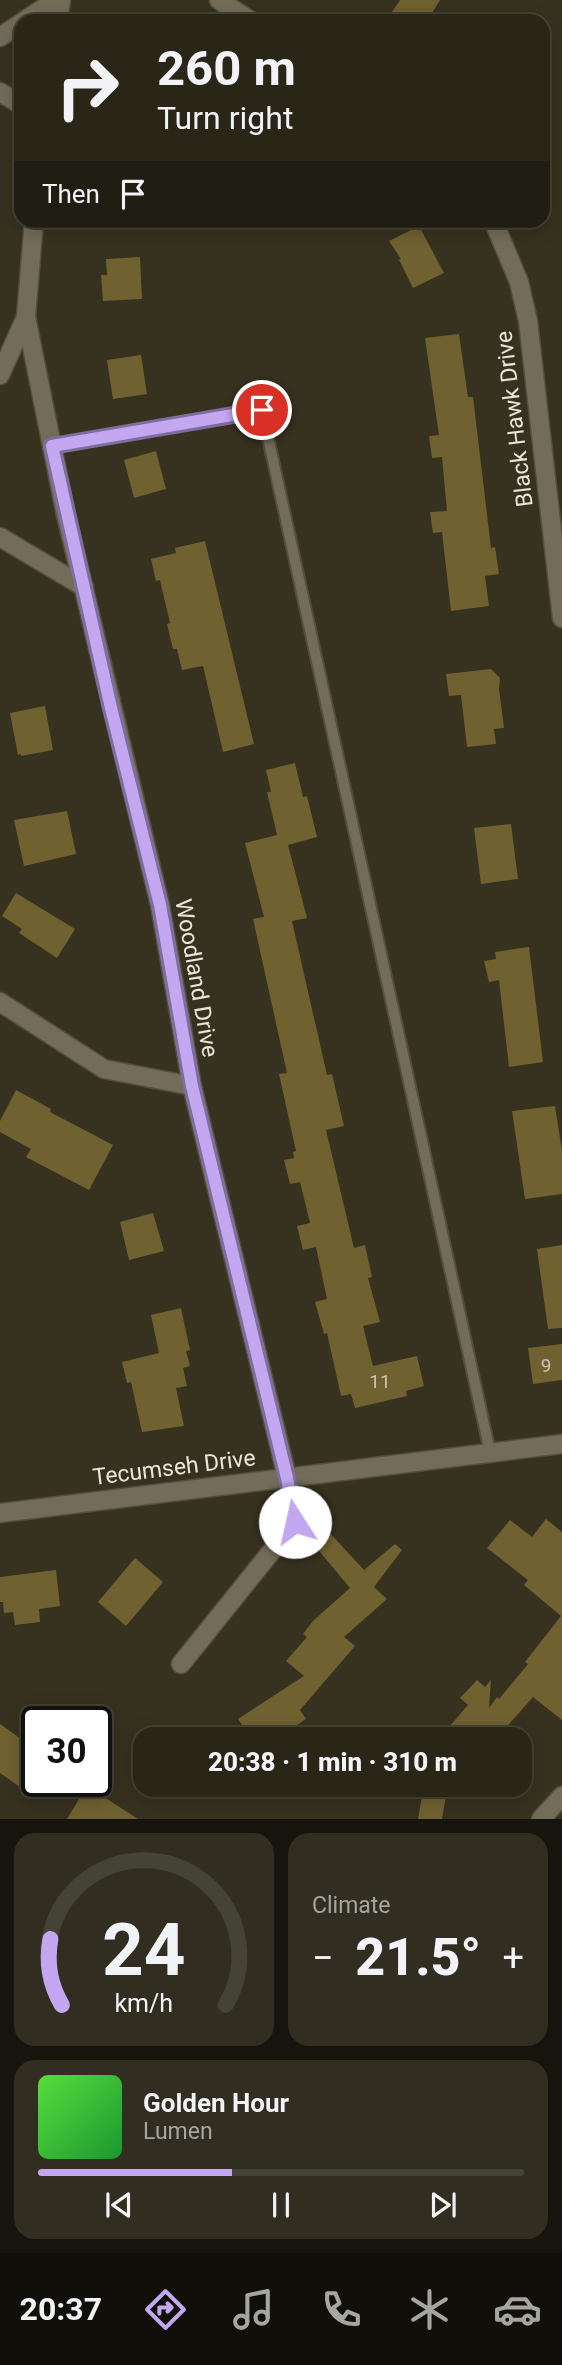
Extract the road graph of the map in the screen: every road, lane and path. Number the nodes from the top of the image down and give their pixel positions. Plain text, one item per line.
1 (50, 0) edge
2 (219, 0) edge
3 (35, 14) edge
4 (240, 14) edge
5 (33, 228) edge
6 (496, 228) edge
7 (26, 317) junction
8 (0, 375) edge
9 (52, 446) junction
10 (0, 537) edge
11 (84, 587) junction
12 (562, 618) edge
13 (0, 1002) edge
14 (192, 1086) junction
15 (562, 1444) edge
16 (490, 1452) junction
17 (287, 1478) junction
18 (0, 1513) edge
19 (181, 1664) dead end
20 (562, 1796) edge
21 (541, 1819) edge

1 - 3 street
2 - 4 street
5 - 7 street, Woodland Drive
6 - 12 street, Black Hawk Drive
7 - 8 street
7 - 9 street, Woodland Drive
9 - 11 street, Woodland Drive
9 - 16 lane
10 - 11 street
11 - 14 street, Woodland Drive
13 - 14 street
14 - 17 street, Woodland Drive
15 - 16 street, Tecumseh Drive
16 - 17 street, Tecumseh Drive
17 - 18 street, Tecumseh Drive
17 - 19 street, Woodland Drive
20 - 21 street

